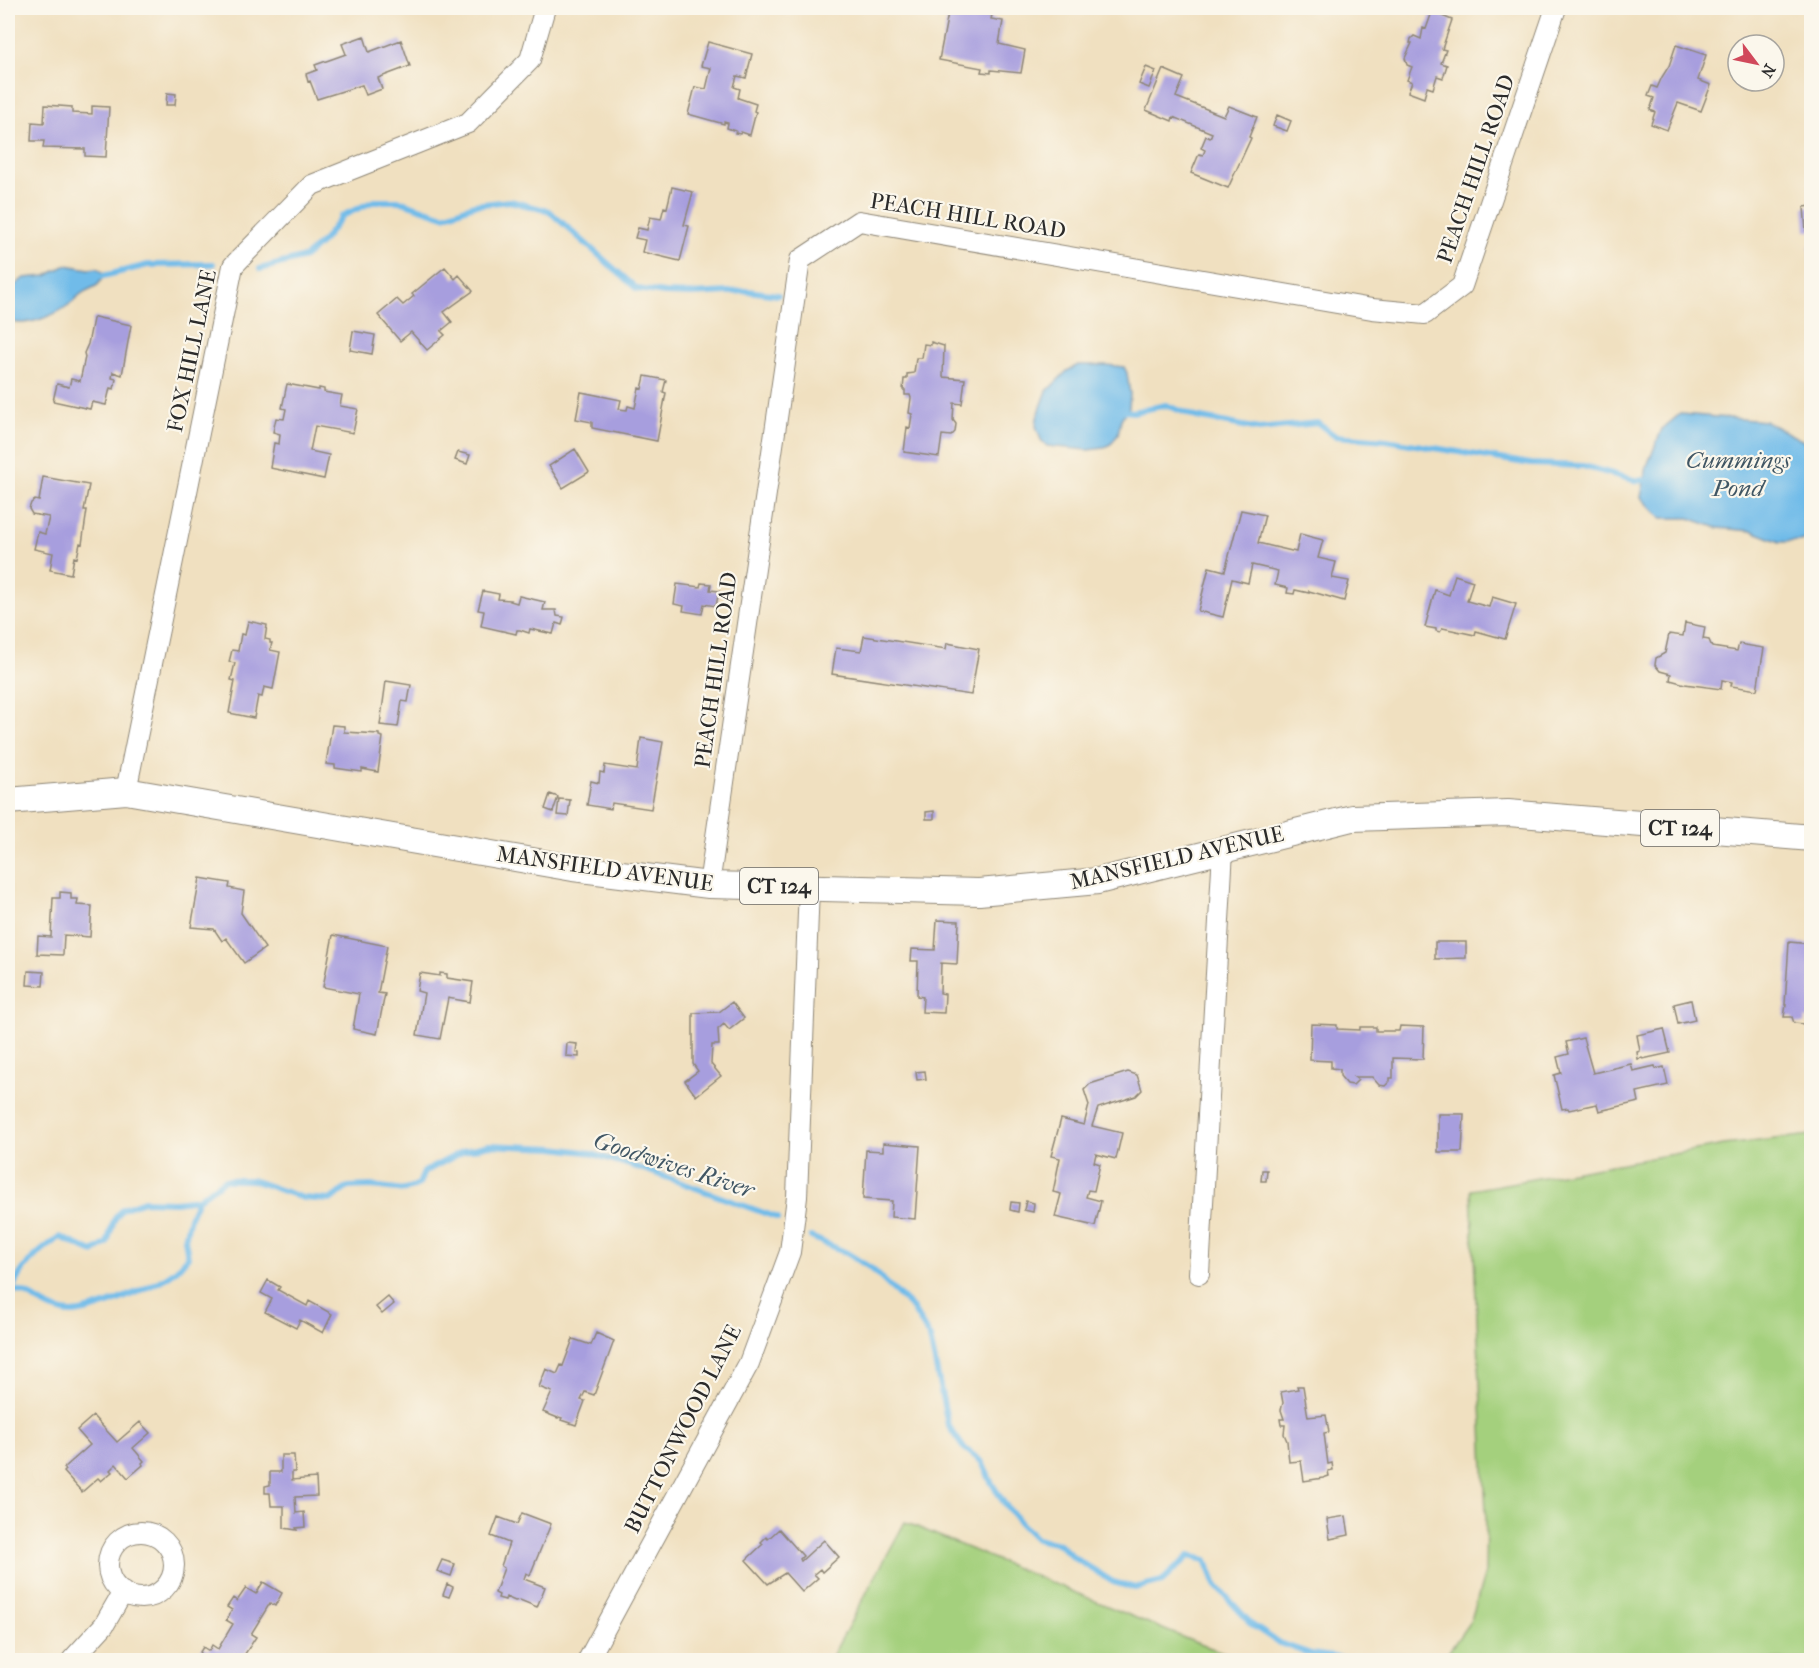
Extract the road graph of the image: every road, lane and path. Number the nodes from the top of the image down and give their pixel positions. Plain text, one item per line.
1 (545, 8) edge
2 (1556, 8) edge
3 (126, 791) junction
4 (8, 801) edge
5 (1812, 838) edge
6 (1223, 850) junction
7 (709, 885) junction
8 (809, 887) junction
9 (1199, 1274) dead end
10 (123, 1592) dead end
11 (72, 1660) edge
12 (588, 1660) edge

1 - 3 street, FOX HILL LANE
2 - 7 street, PEACH HILL ROAD
3 - 4 main road, MANSFIELD AVENUE / CT 124
3 - 7 main road, MANSFIELD AVENUE / CT 124
5 - 6 main road, MANSFIELD AVENUE / CT 124
6 - 8 main road, MANSFIELD AVENUE / CT 124
6 - 9 street
7 - 8 main road, MANSFIELD AVENUE / CT 124
8 - 12 street, BUTTONWOOD LANE
10 - 11 street

